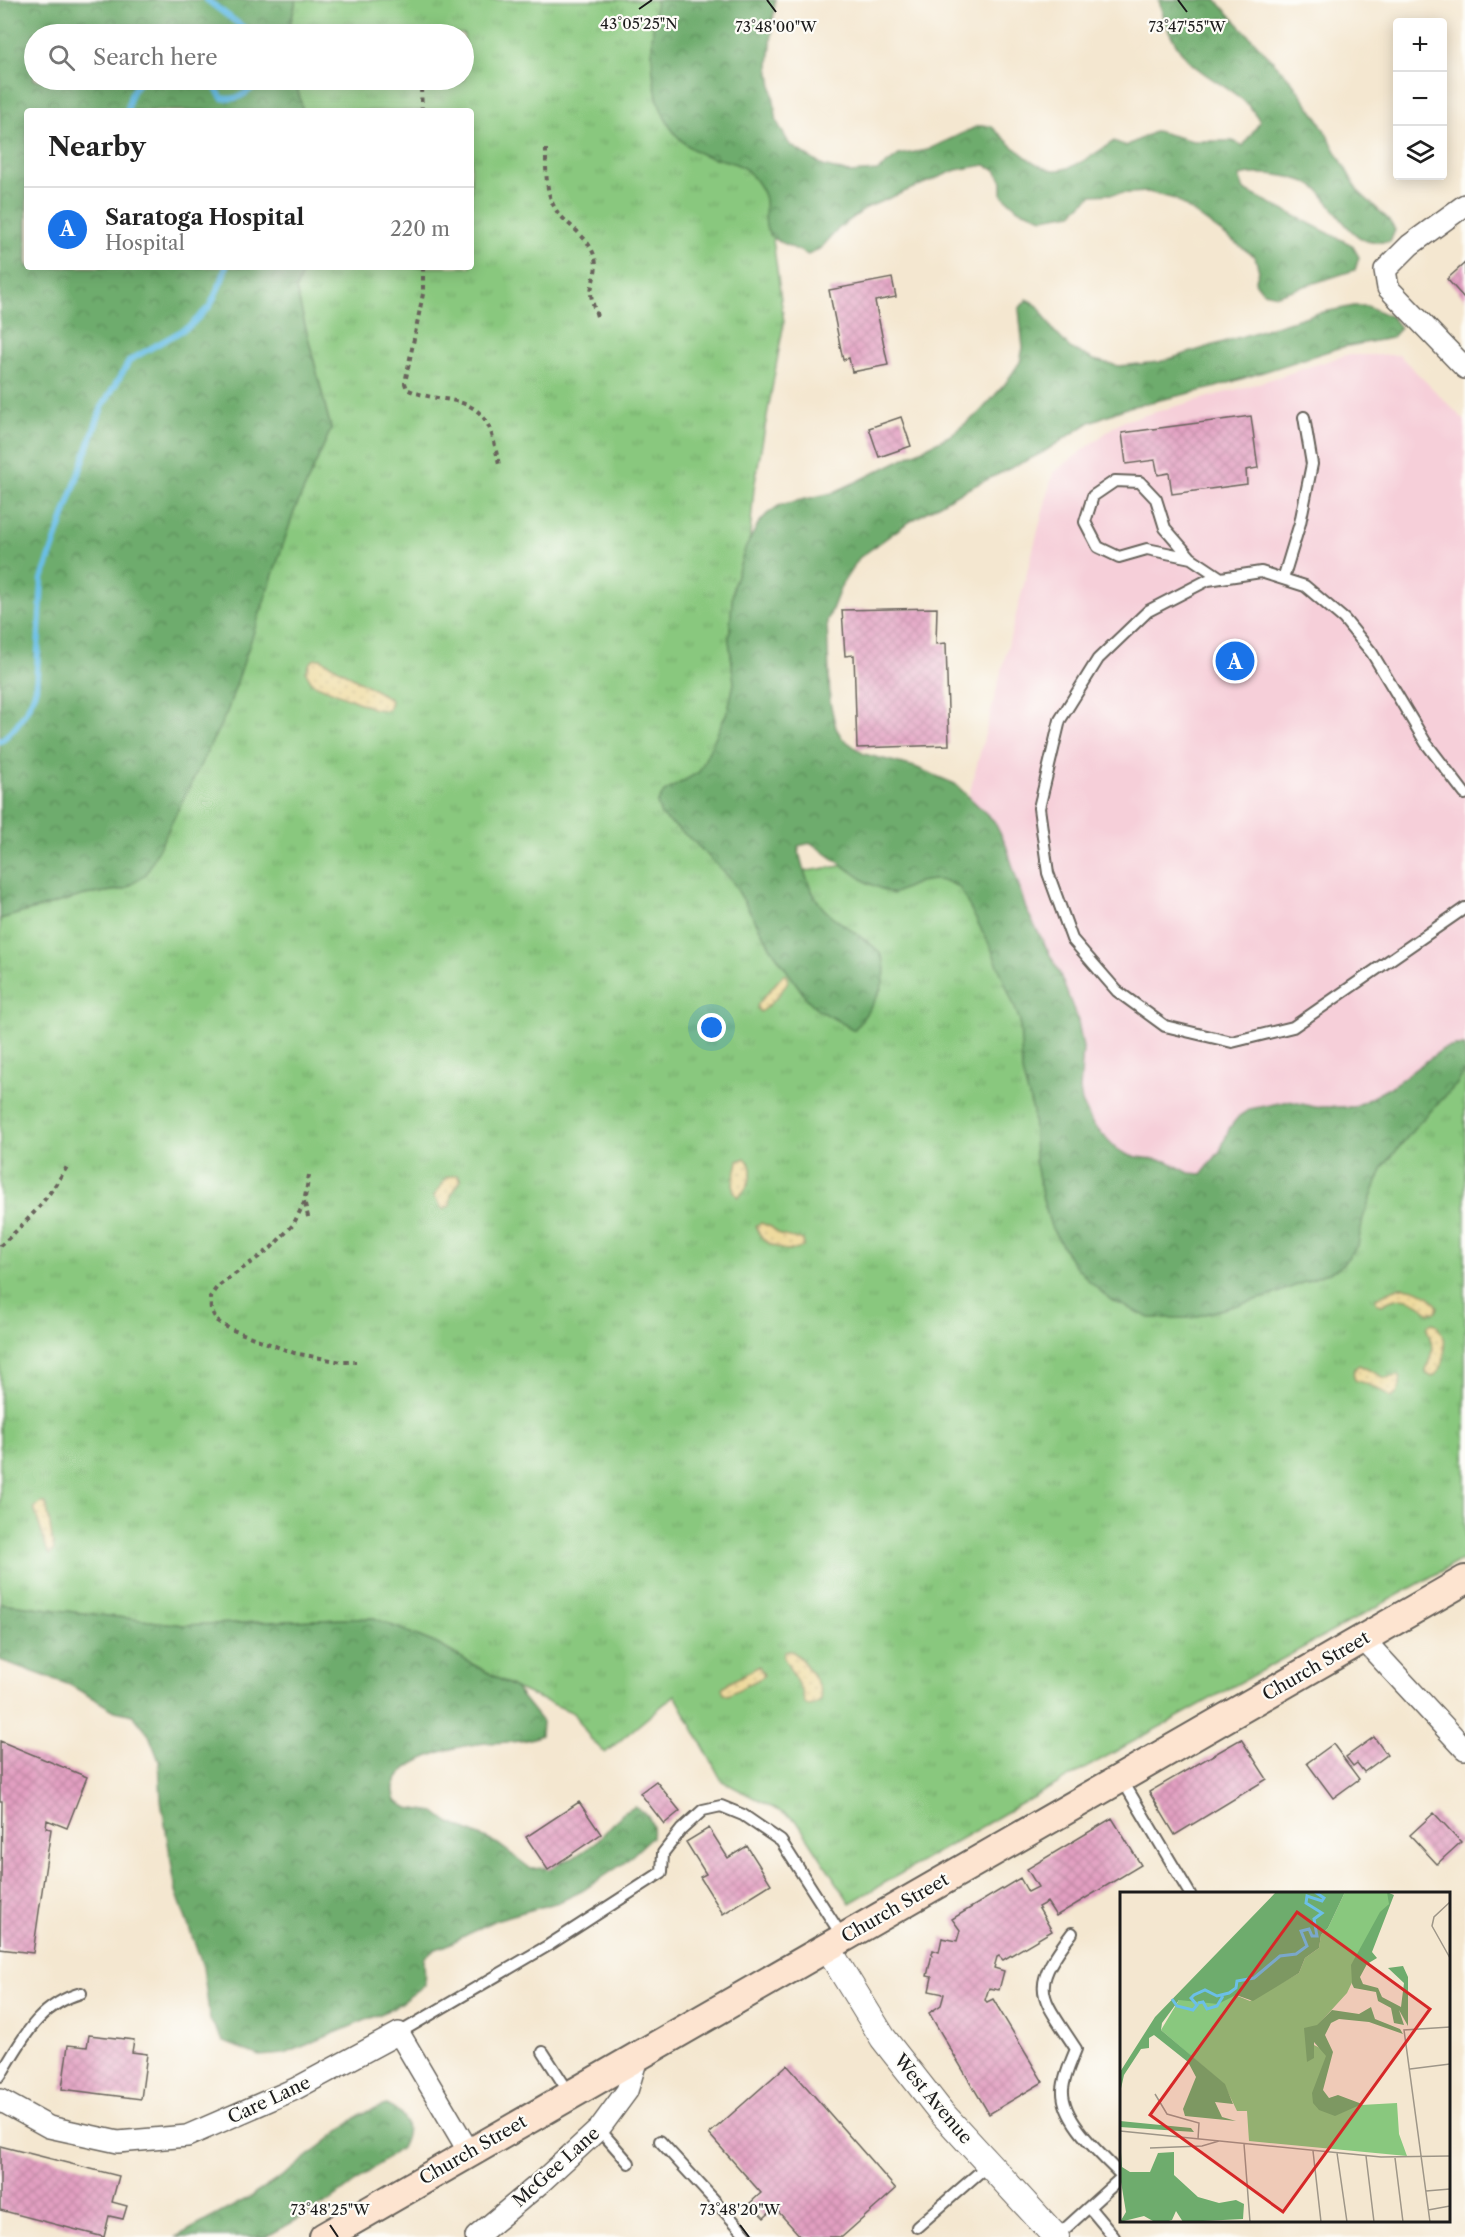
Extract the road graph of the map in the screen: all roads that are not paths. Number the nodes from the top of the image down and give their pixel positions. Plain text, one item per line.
1 (1465, 205) edge
2 (1465, 368) edge
3 (1304, 417) dead end
4 (1191, 558) junction
5 (1221, 578) junction
6 (1283, 579) junction
7 (1465, 794) edge
8 (1465, 908) edge
9 (1465, 1580) edge
10 (1363, 1639) junction
11 (1465, 1749) edge
12 (1120, 1778) junction
13 (1189, 1892) edge
14 (1072, 1932) dead end
15 (835, 1943) junction
16 (81, 1994) dead end
17 (399, 2033) junction
18 (543, 2052) dead end
19 (638, 2055) junction
20 (0, 2076) edge
21 (570, 2094) junction
22 (0, 2100) edge
23 (599, 2129) junction
24 (660, 2141) dead end
25 (469, 2152) junction
26 (629, 2163) dead end
27 (990, 2164) junction
28 (1120, 2175) edge
29 (1120, 2179) edge
30 (1089, 2207) junction
31 (917, 2227) dead end
32 (324, 2237) edge
33 (476, 2237) edge
34 (748, 2237) edge
35 (1056, 2237) edge
36 (1114, 2237) edge

1 - 2 street
3 - 6 lane
4 - 4 lane
4 - 5 lane
5 - 6 lane
5 - 8 lane
6 - 7 lane
9 - 10 main road, Church Street
10 - 11 street
10 - 12 main road, Church Street
12 - 13 lane
12 - 15 main road, Church Street
14 - 28 lane
15 - 17 lane
15 - 19 main road, Church Street
15 - 27 street, West Avenue
16 - 20 lane
17 - 22 street, Care Lane
17 - 25 street
18 - 21 lane
19 - 21 main road, Church Street
19 - 23 street, McGee Lane
21 - 25 main road, Church Street
23 - 26 lane
23 - 33 street, McGee Lane
24 - 34 lane
25 - 32 main road, Church Street
27 - 31 lane
27 - 35 street, West Avenue
29 - 30 lane
30 - 35 lane
30 - 36 lane

